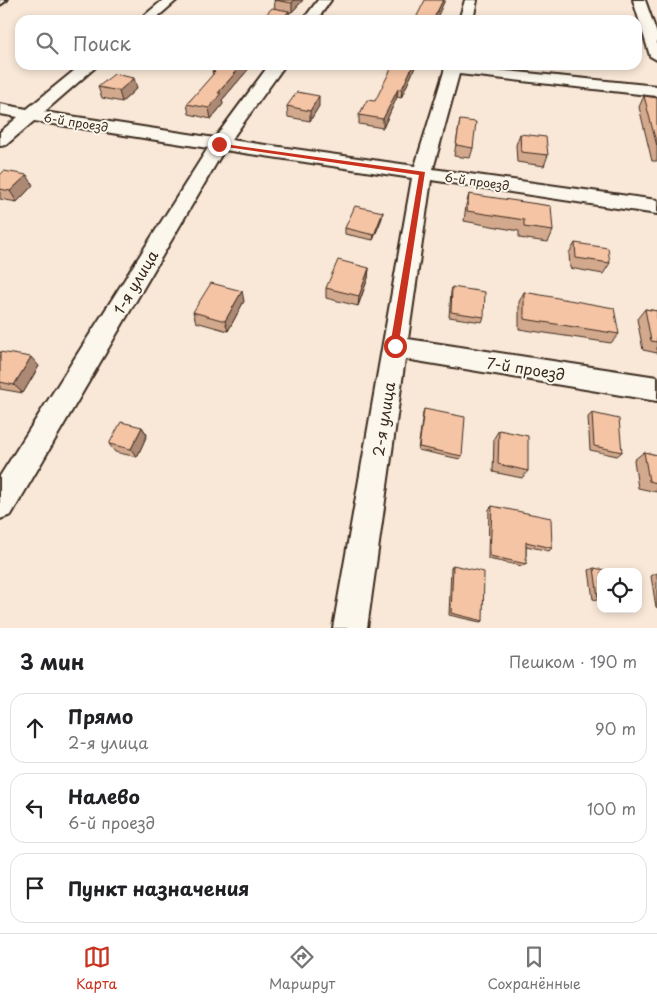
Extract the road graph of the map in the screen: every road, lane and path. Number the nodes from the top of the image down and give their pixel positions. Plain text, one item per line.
1 (171, 0) edge
2 (324, 0) edge
3 (470, 0) edge
4 (639, 0) edge
5 (152, 15) edge
6 (314, 15) edge
7 (467, 15) edge
8 (657, 56) edge
9 (84, 70) edge
10 (273, 70) edge
11 (453, 70) edge
12 (479, 70) edge
13 (657, 91) edge
14 (0, 109) edge
15 (29, 114) junction
16 (0, 141) edge
17 (219, 144) junction
18 (422, 174) junction
19 (657, 207) edge
20 (395, 346) junction
21 (657, 389) edge
22 (0, 504) edge
23 (350, 628) edge

1 - 5 street
2 - 6 street
3 - 7 street
4 - 8 street
9 - 15 street
10 - 17 street, 1-я улица
11 - 18 street, 2-я улица
12 - 13 street
14 - 15 street, 6-й проезд
15 - 16 street
15 - 17 street, 6-й проезд
17 - 18 street, 6-й проезд
17 - 22 street, 1-я улица
18 - 19 street, 6-й проезд
18 - 20 street, 2-я улица
20 - 21 street, 7-й проезд
20 - 23 street, 2-я улица

